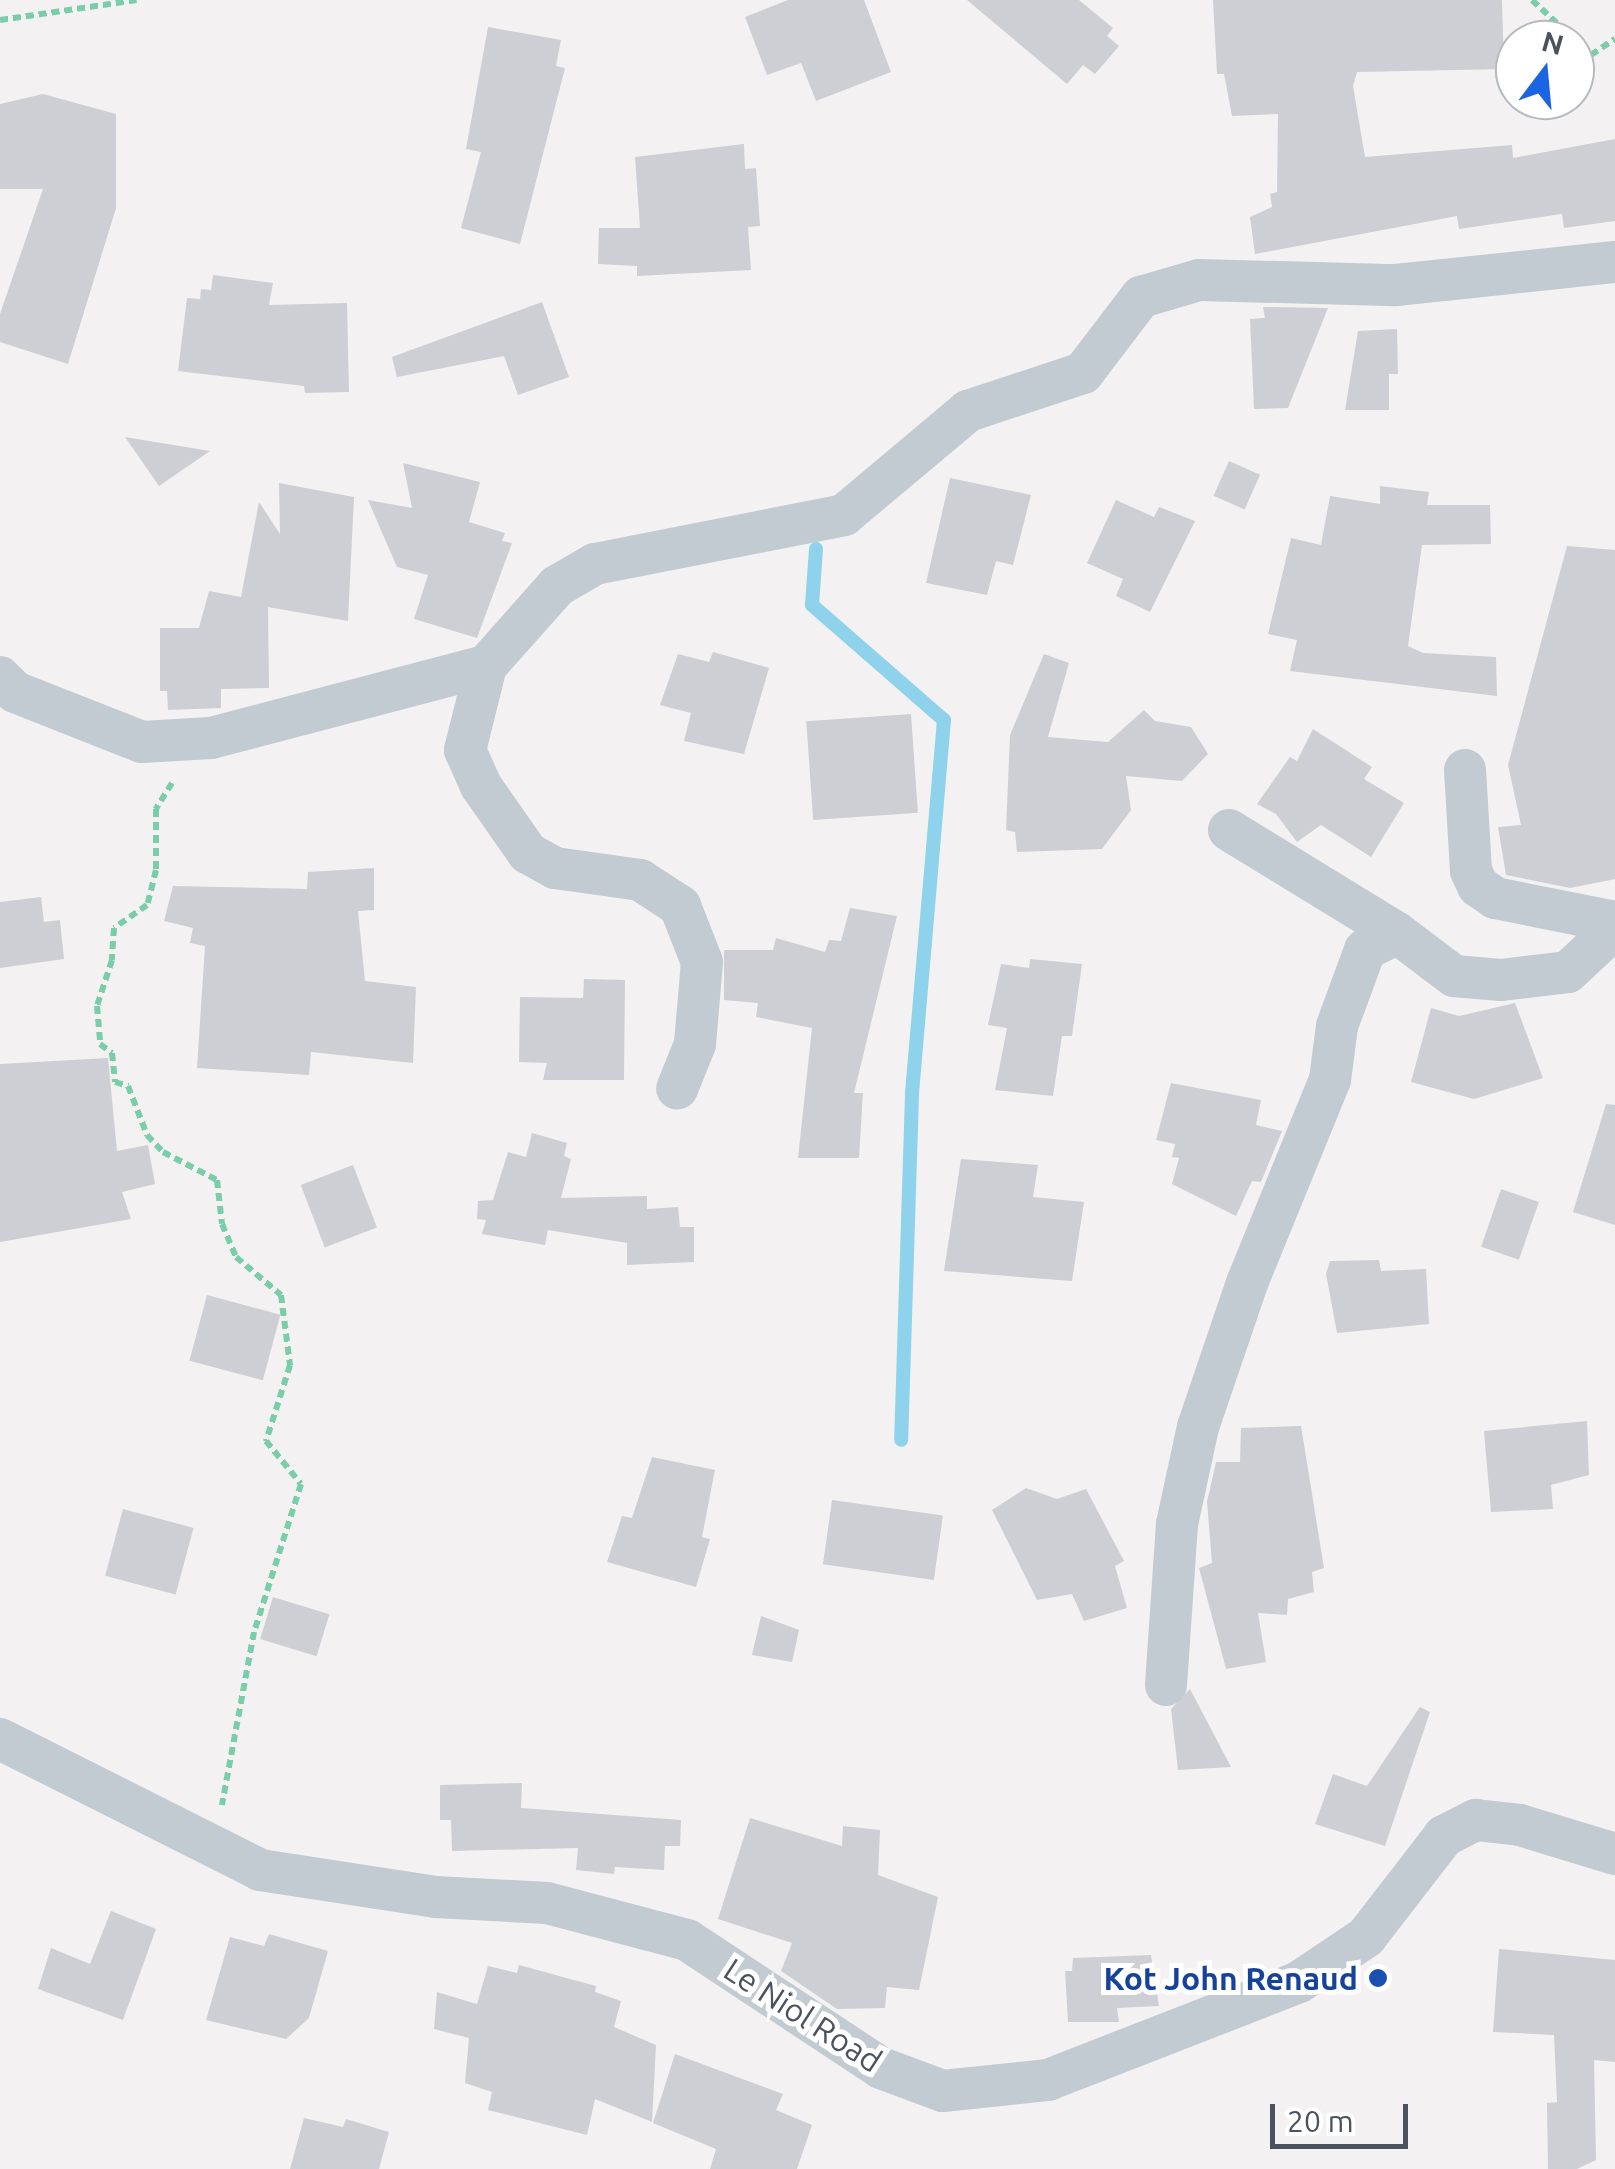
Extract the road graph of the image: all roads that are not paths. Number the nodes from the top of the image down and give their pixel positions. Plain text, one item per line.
1 (1615, 262) edge
2 (486, 666) junction
3 (0, 678) edge
4 (1464, 770) dead end
5 (1230, 830) dead end
6 (1615, 925) edge
7 (1397, 933) junction
8 (677, 1090) dead end
9 (1166, 1685) dead end
10 (0, 1739) edge
11 (1615, 1854) edge

1 - 2 street
2 - 3 street
2 - 8 street
4 - 6 street
5 - 7 street
6 - 7 street
7 - 9 street
10 - 11 street, Le Niol Road

